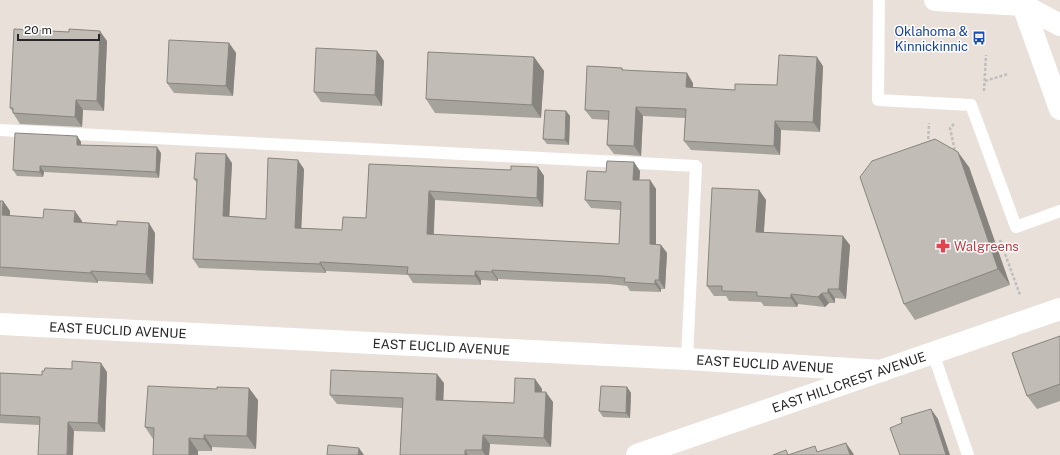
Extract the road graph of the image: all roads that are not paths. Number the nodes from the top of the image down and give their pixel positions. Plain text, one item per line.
1 (879, 0) edge
2 (935, 0) edge
3 (1025, 2) edge
4 (1060, 25) edge
5 (1060, 109) edge
6 (0, 130) edge
7 (1060, 211) edge
8 (1060, 309) edge
9 (0, 324) edge
10 (933, 353) junction
11 (687, 359) junction
12 (882, 371) junction
13 (637, 455) edge
14 (968, 455) edge

1 - 7 lane
2 - 3 street
3 - 4 street
3 - 5 street
6 - 11 lane
8 - 10 street, EAST HILLCREST AVENUE
9 - 11 street, EAST EUCLID AVENUE
10 - 12 street, EAST HILLCREST AVENUE
10 - 14 lane
11 - 12 street, EAST EUCLID AVENUE
12 - 13 street, EAST HILLCREST AVENUE

